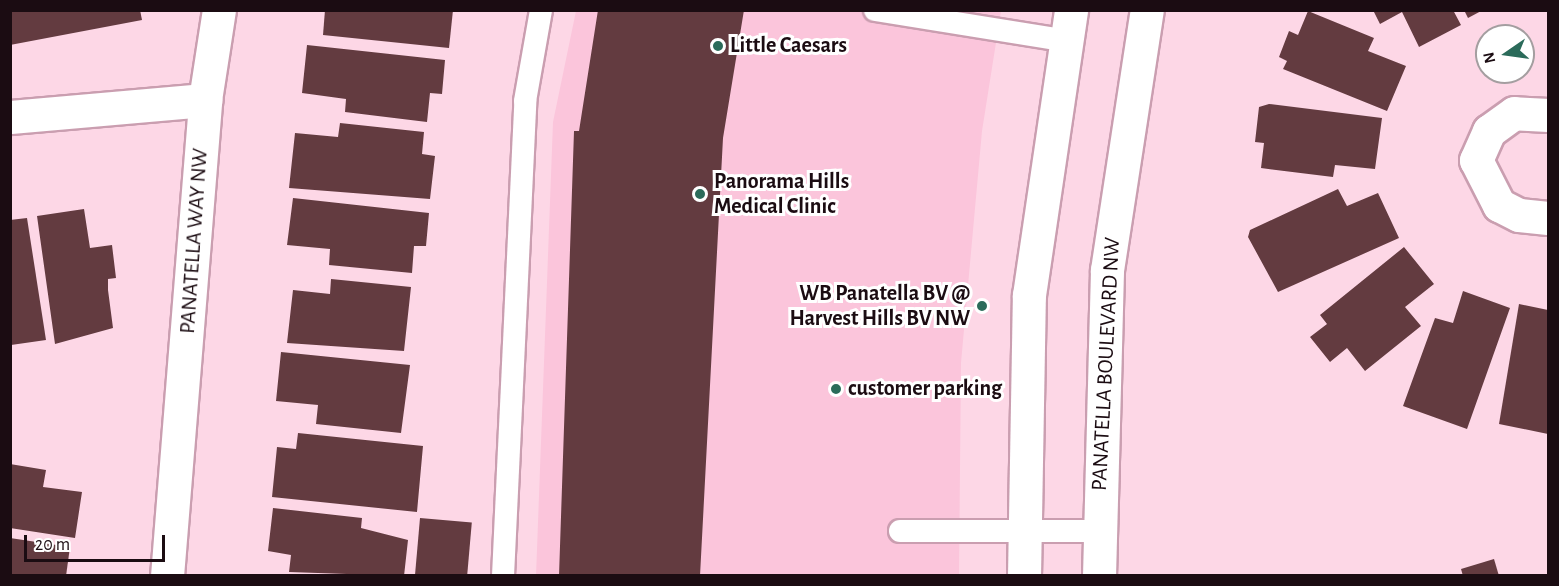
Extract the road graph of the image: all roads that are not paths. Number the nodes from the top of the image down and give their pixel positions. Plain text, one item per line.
1 (219, 10) edge
2 (541, 10) edge
3 (875, 10) edge
4 (1148, 10) edge
5 (1069, 26) edge
6 (204, 100) junction
7 (1548, 115) edge
8 (10, 117) edge
9 (1548, 218) edge
10 (900, 531) dead end
11 (1021, 531) junction
12 (1097, 531) junction
13 (167, 576) edge
14 (503, 576) edge
15 (1024, 576) edge
16 (1099, 576) edge

1 - 6 street, PANATELLA WAY NW
2 - 14 lane
3 - 5 lane
4 - 12 street, PANATELLA BOULEVARD NW
5 - 11 street
6 - 8 street
6 - 13 street, PANATELLA WAY NW
7 - 9 street
10 - 11 lane
11 - 12 lane
11 - 15 street
12 - 16 street, PANATELLA BOULEVARD NW

